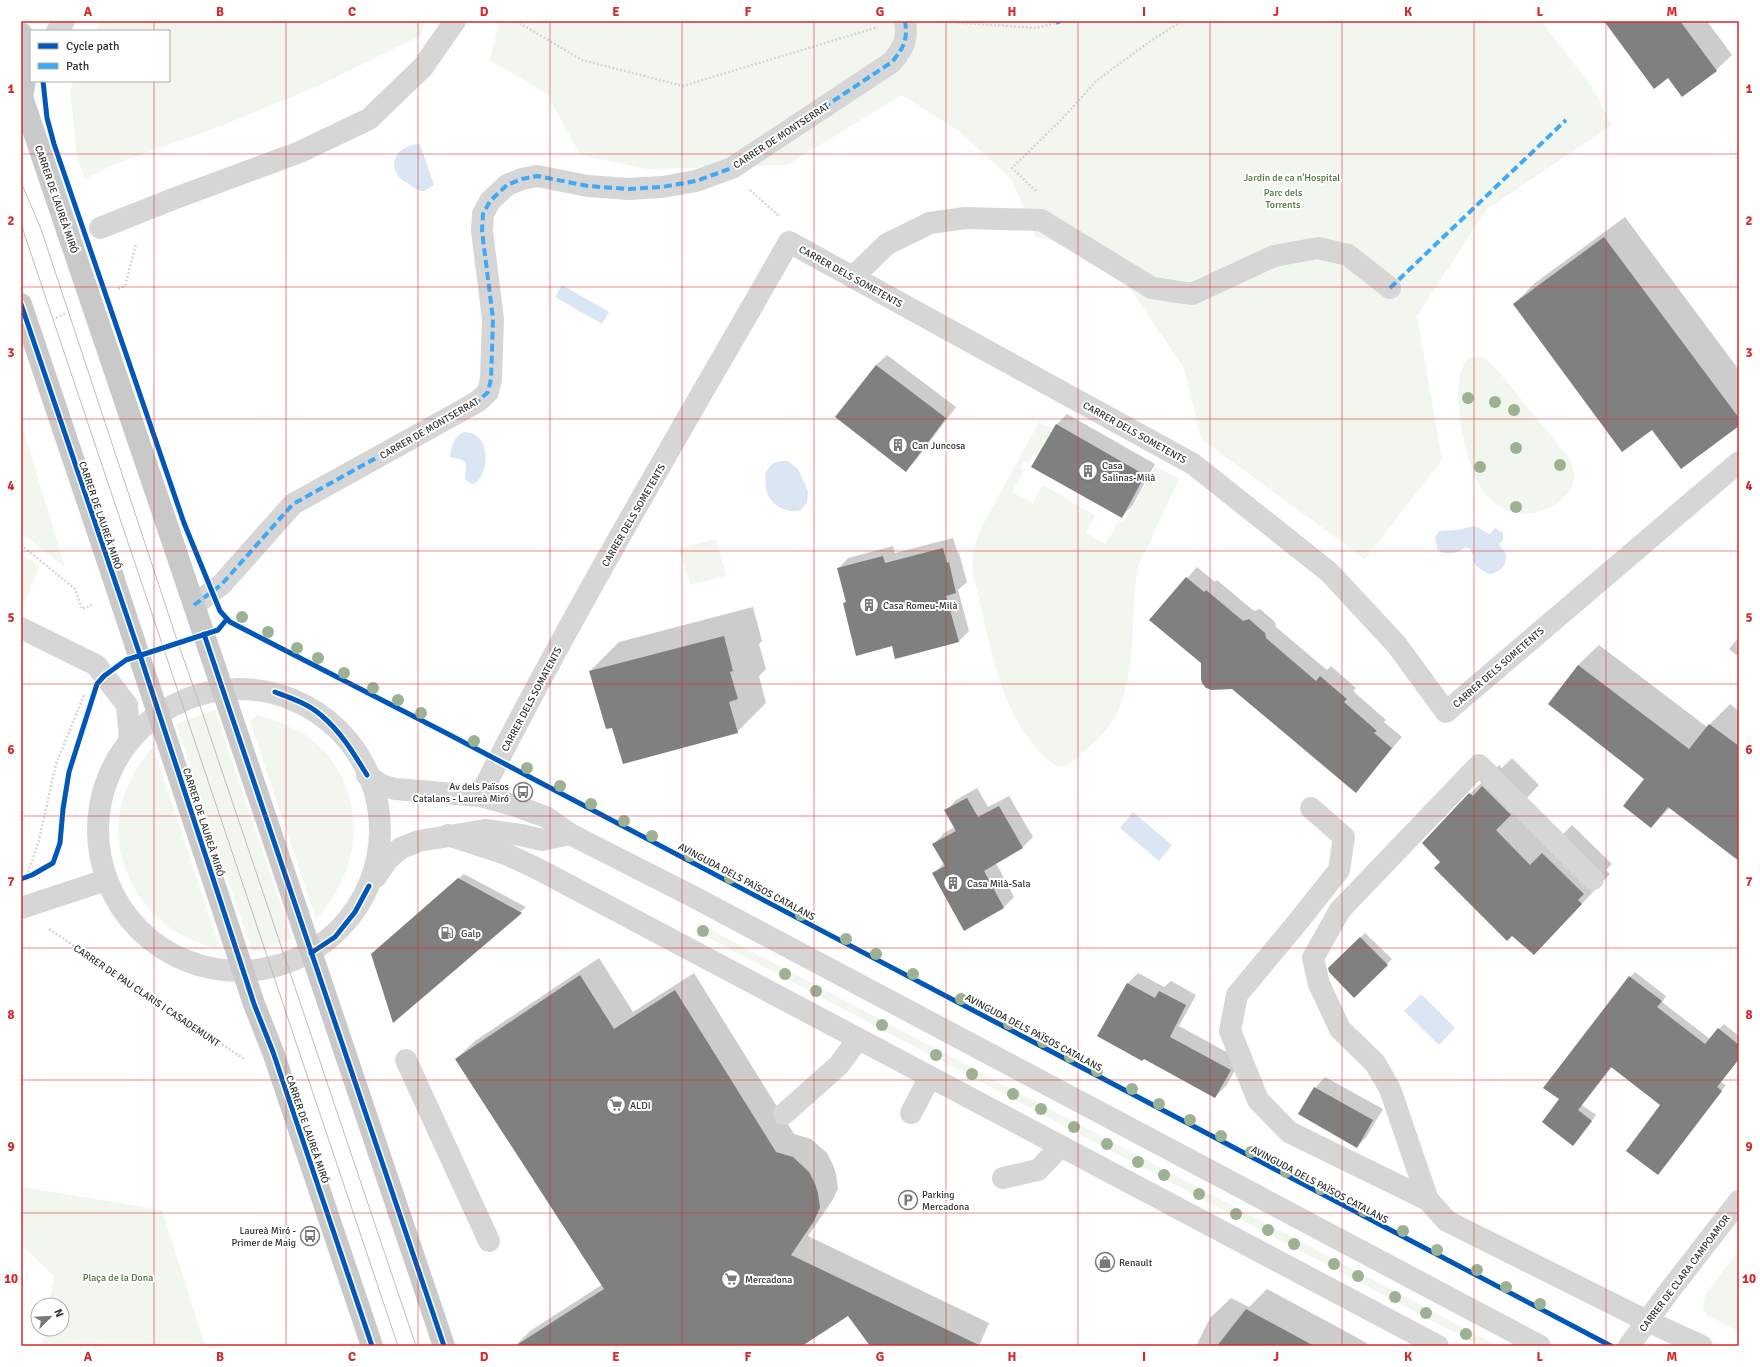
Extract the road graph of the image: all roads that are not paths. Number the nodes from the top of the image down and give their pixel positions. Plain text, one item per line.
1 (64, 21) edge
2 (455, 21) edge
3 (905, 21) edge
4 (58, 30) edge
5 (21, 33) edge
6 (28, 65) edge
7 (21, 98) edge
8 (100, 228) dead end
9 (852, 277) junction
10 (1390, 288) dead end
11 (21, 304) edge
12 (1739, 462) edge
13 (583, 602) joint
14 (194, 605) junction
15 (21, 628) edge
16 (222, 689) junction
17 (158, 712) junction
18 (130, 739) junction
19 (367, 775) junction
20 (480, 796) junction
21 (1311, 808) dead end
22 (570, 834) junction
23 (448, 835) junction
24 (1592, 879) dead end
25 (106, 880) junction
26 (369, 886) junction
27 (21, 908) edge
28 (311, 952) junction
29 (244, 973) junction
30 (858, 1039) junction
31 (406, 1060) dead end
32 (930, 1077) junction
33 (911, 1113) dead end
34 (784, 1114) dead end
35 (1061, 1146) junction
36 (1002, 1178) dead end
37 (1428, 1200) junction
38 (1739, 1201) edge
39 (489, 1241) dead end
40 (1647, 1321) junction
41 (372, 1346) edge
42 (444, 1346) edge
43 (1438, 1346) edge
44 (1540, 1346) edge
45 (1629, 1346) edge
46 (1702, 1346) edge

1 - 4 street
2 - 8 street
3 - 14 street, CARRER DE MONTSERRAT
5 - 6 main road, CARRER DE LAUREÀ MIRÓ
6 - 7 main road, CARRER DE LAUREÀ MIRÓ
7 - 14 main road, CARRER DE LAUREÀ MIRÓ, bridge
9 - 10 street
9 - 12 street, CARRER DELS SOMETENTS
9 - 13 street, CARRER DELS SOMETENTS
11 - 17 main road, CARRER DE LAUREÀ MIRÓ, bridge
13 - 20 street, CARRER DELS SOMATENTS
14 - 16 main road, CARRER DE LAUREÀ MIRÓ
15 - 18 street
16 - 17 street
16 - 19 street
16 - 28 main road, CARRER DE LAUREÀ MIRÓ
17 - 18 street
17 - 29 main road, CARRER DE LAUREÀ MIRÓ
18 - 25 street
19 - 20 street
19 - 26 street
20 - 22 street
21 - 37 street
22 - 23 street
22 - 44 street
23 - 26 street
23 - 30 street
24 - 37 street
25 - 27 street
25 - 29 street
26 - 28 street
28 - 29 street
28 - 42 main road, CARRER DE LAUREÀ MIRÓ
29 - 41 main road, CARRER DE LAUREÀ MIRÓ
30 - 32 street
30 - 34 street
31 - 39 street
32 - 33 street
32 - 35 street
35 - 36 street
35 - 43 street
37 - 40 street
38 - 40 street, CARRER DE CLARA CAMPOAMOR
40 - 45 street, CARRER DE CLARA CAMPOAMOR
40 - 46 street

